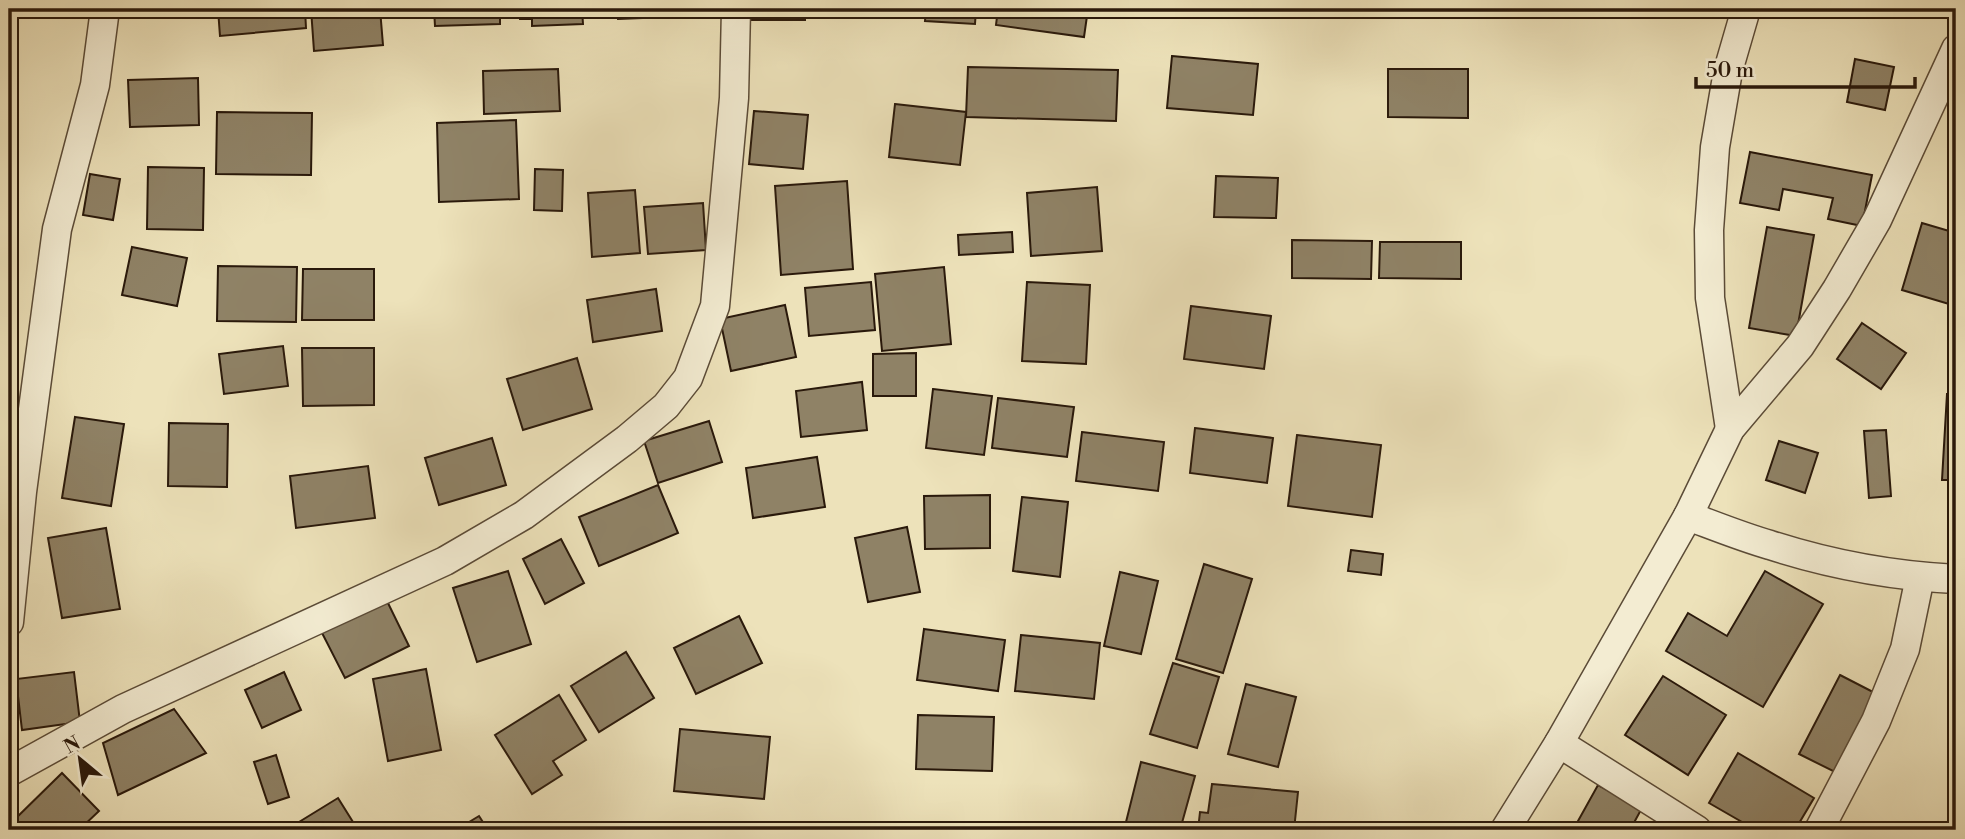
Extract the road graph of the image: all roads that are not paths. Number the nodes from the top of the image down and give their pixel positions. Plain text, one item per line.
1 (105, 9) edge
2 (736, 9) edge
3 (1746, 9) edge
4 (1956, 49) edge
5 (1730, 429) junction
6 (1688, 516) junction
7 (1920, 577) junction
8 (1956, 579) edge
9 (9, 622) edge
10 (1559, 743) junction
11 (9, 772) edge
12 (1505, 830) edge
13 (1697, 830) edge
14 (1819, 830) edge

1 - 9 street
2 - 11 street
3 - 5 street
4 - 5 street
5 - 6 street
6 - 7 street
6 - 10 street
7 - 8 street
7 - 14 street
10 - 12 street
10 - 13 street

